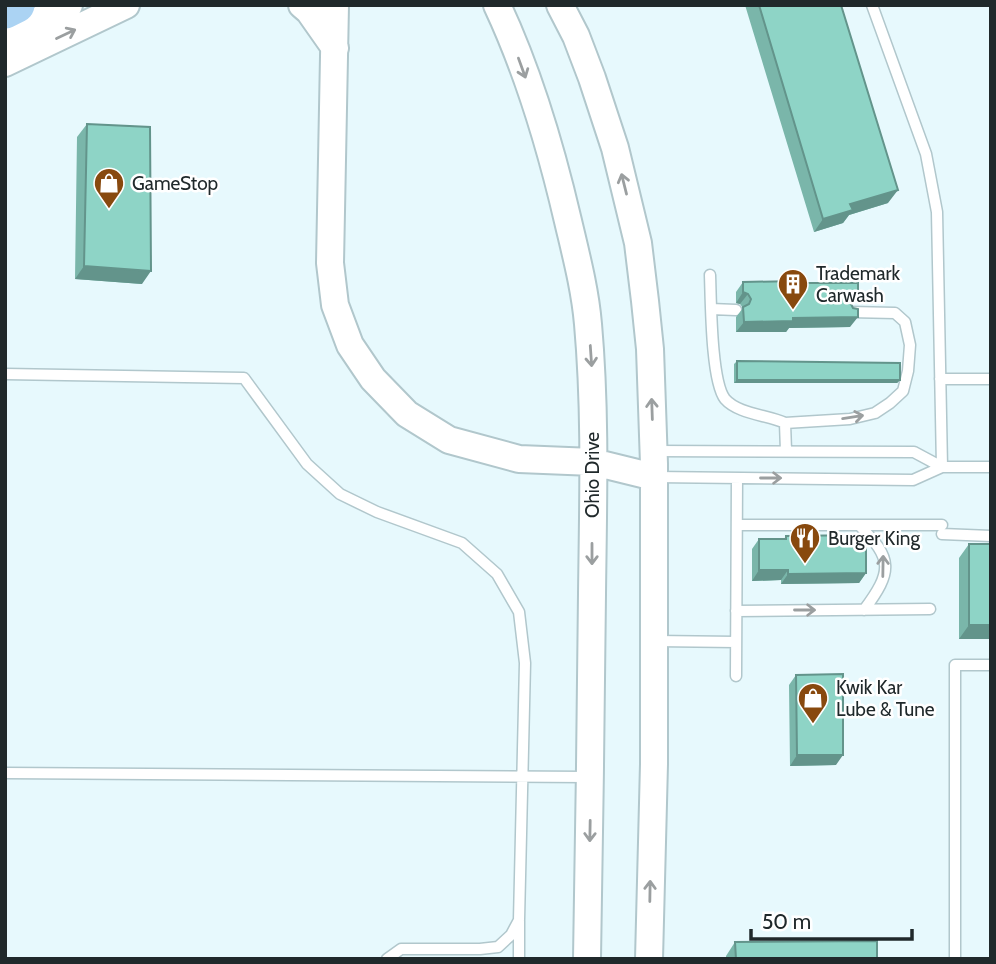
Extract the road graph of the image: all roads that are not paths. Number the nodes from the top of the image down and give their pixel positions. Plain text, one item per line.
1 (17, 5) edge
2 (69, 5) edge
3 (126, 5) edge
4 (302, 5) edge
5 (335, 5) edge
6 (497, 5) edge
7 (560, 5) edge
8 (872, 5) edge
9 (5, 11) edge
10 (5, 36) edge
11 (335, 48) junction
12 (5, 63) edge
13 (710, 275) dead end
14 (711, 309) junction
15 (736, 310) dead end
16 (850, 312) edge
17 (5, 374) edge
18 (940, 379) junction
19 (991, 379) edge
20 (785, 423) junction
21 (654, 450) junction
22 (786, 451) junction
23 (593, 462) junction
24 (942, 467) junction
25 (991, 467) edge
26 (654, 477) junction
27 (737, 478) junction
28 (737, 525) junction
29 (859, 525) junction
30 (991, 536) edge
31 (930, 609) dead end
32 (864, 610) junction
33 (736, 611) junction
34 (653, 641) junction
35 (736, 642) junction
36 (991, 665) edge
37 (736, 676) dead end
38 (5, 773) edge
39 (522, 777) junction
40 (591, 777) junction
41 (520, 920) junction
42 (387, 959) edge
43 (519, 959) edge
44 (587, 959) edge
45 (649, 959) edge
46 (955, 959) edge

1 - 9 highway
2 - 10 main road
12 -> 3 main road
4 - 11 main road
5 - 11 main road
6 -> 23 main road, Ohio Drive
21 -> 7 main road
8 - 18 lane
11 - 23 main road
13 - 14 lane
14 - 15 lane
14 - 20 lane
20 -> 16 lane
17 - 39 lane
18 - 19 lane
18 - 24 lane
20 - 22 lane
21 - 22 lane
21 - 23 main road
21 - 26 main road
22 - 24 lane
23 - 26 main road
23 -> 40 main road, Ohio Drive
24 - 25 lane
27 -> 24 lane
26 - 27 lane
26 - 34 main road
27 - 28 lane
28 - 29 lane
28 - 33 lane
29 - 30 lane
32 -> 29 lane
31 - 32 lane
33 -> 32 lane
33 - 35 lane
34 - 35 lane
45 -> 34 main road
35 - 37 lane
36 - 46 lane
38 - 39 lane
39 - 40 lane
39 - 41 lane
40 -> 44 main road, Ohio Drive
41 - 42 lane
41 - 43 lane

